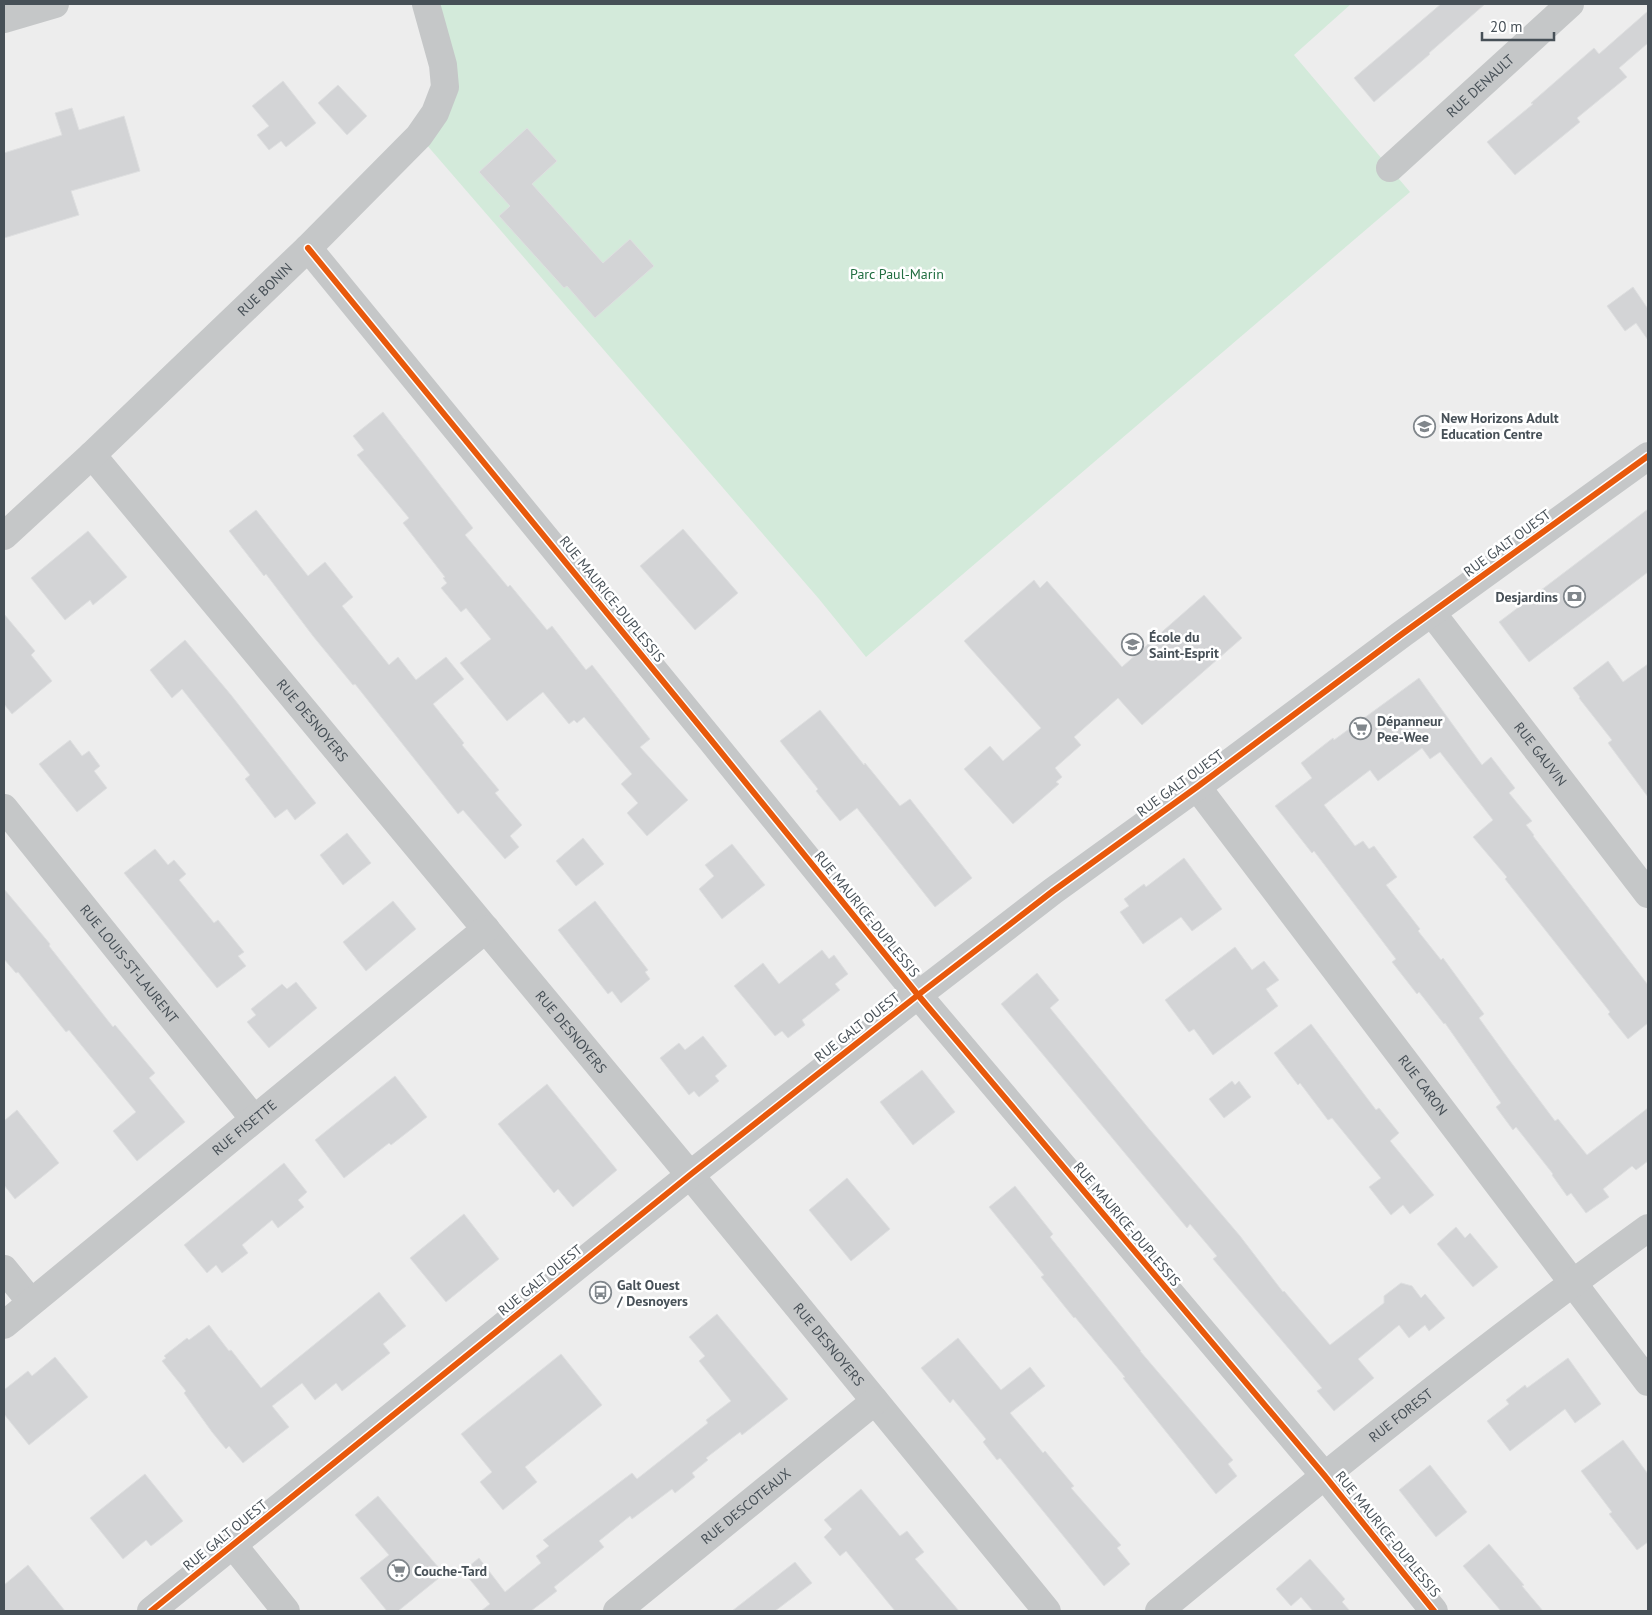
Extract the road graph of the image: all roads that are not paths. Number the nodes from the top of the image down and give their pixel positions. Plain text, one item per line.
1 (55, 4) edge
2 (426, 4) edge
3 (1570, 4) edge
4 (4, 19) edge
5 (1390, 168) dead end
6 (308, 248) junction
7 (92, 455) junction
8 (1648, 456) edge
9 (4, 536) edge
10 (1432, 613) junction
11 (1197, 787) junction
12 (4, 808) edge
13 (1648, 894) edge
14 (486, 929) junction
15 (918, 996) junction
16 (254, 1119) junction
17 (690, 1175) junction
18 (1648, 1228) edge
19 (4, 1269) edge
20 (1573, 1282) junction
21 (31, 1302) junction
22 (4, 1324) edge
23 (1648, 1382) edge
24 (876, 1401) junction
25 (1324, 1475) junction
26 (232, 1545) junction
27 (151, 1611) edge
28 (286, 1611) edge
29 (617, 1611) edge
30 (1046, 1611) edge
31 (1159, 1611) edge
32 (1434, 1611) edge

1 - 4 street
2 - 6 street, RUE BONIN
3 - 5 street, RUE DENAULT
6 - 7 street, RUE BONIN
6 - 15 street, RUE MAURICE-DUPLESSIS
7 - 9 street, RUE BONIN
7 - 14 street, RUE DESNOYERS
8 - 10 street, RUE GALT OUEST
10 - 11 street, RUE GALT OUEST
10 - 13 street, RUE GAUVIN
11 - 15 street, RUE GALT OUEST
11 - 20 street, RUE CARON
12 - 16 street, RUE LOUIS-ST-LAURENT
14 - 16 street, RUE FISETTE
14 - 17 street, RUE DESNOYERS
15 - 17 street, RUE GALT OUEST
15 - 25 street, RUE MAURICE-DUPLESSIS
16 - 21 street, RUE FISETTE
17 - 24 street, RUE DESNOYERS
17 - 26 street, RUE GALT OUEST
18 - 20 street, RUE FOREST
19 - 21 street
20 - 23 street, RUE CARON
20 - 25 street, RUE FOREST
21 - 22 street, RUE FISETTE
24 - 29 street, RUE DESCOTEAUX
24 - 30 street, RUE DESNOYERS
25 - 31 street, RUE FOREST
25 - 32 street, RUE MAURICE-DUPLESSIS
26 - 27 street, RUE GALT OUEST
26 - 28 street

